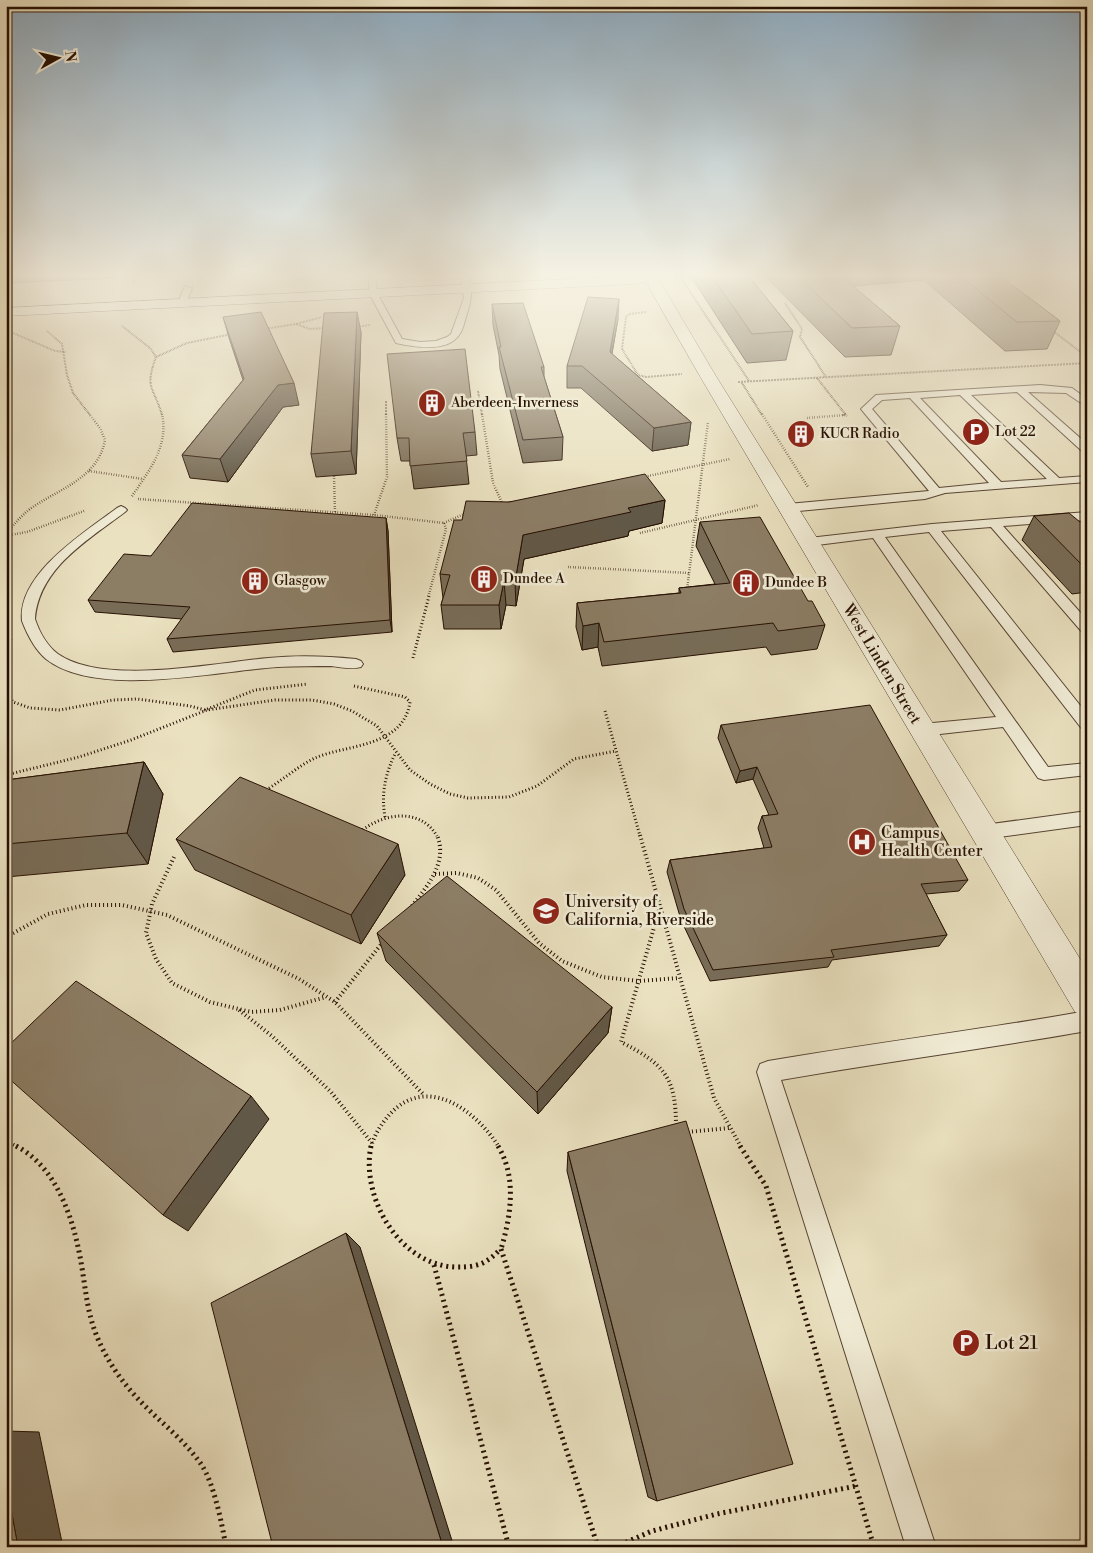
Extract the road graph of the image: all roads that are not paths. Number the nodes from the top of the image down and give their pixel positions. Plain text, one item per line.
1 (691, 347) edge
2 (1019, 389) junction
3 (962, 392) junction
4 (912, 395) junction
5 (1087, 404) edge
6 (1087, 450) edge
7 (1087, 479) edge
8 (1056, 482) junction
9 (998, 486) junction
10 (937, 493) junction
11 (788, 508) junction
12 (120, 510) dead end
13 (1087, 516) edge
14 (994, 523) junction
15 (932, 528) junction
16 (878, 536) junction
17 (809, 542) junction
18 (1087, 629) edge
19 (356, 664) dead end
20 (1006, 721) junction
21 (1087, 725) edge
22 (922, 730) junction
23 (1087, 769) edge
24 (1087, 818) edge
25 (984, 832) junction
26 (1087, 1001) edge
27 (1087, 1021) edge
28 (921, 1547) edge

1 - 11 street, West Linden Street
2 - 3 lane
2 - 5 lane
2 - 6 lane
3 - 4 lane
3 - 8 lane
4 - 9 lane
4 - 10 lane
7 - 8 lane
8 - 9 lane
9 - 10 lane
10 - 11 lane
11 - 17 street, West Linden Street
12 - 19 lane
13 - 14 lane
14 - 15 lane
14 - 18 lane
15 - 16 lane
15 - 21 lane
16 - 17 lane
16 - 20 lane
17 - 22 street, West Linden Street
20 - 22 lane
20 - 23 lane
22 - 25 street, West Linden Street
24 - 25 lane
25 - 26 street, West Linden Street
27 - 28 lane

